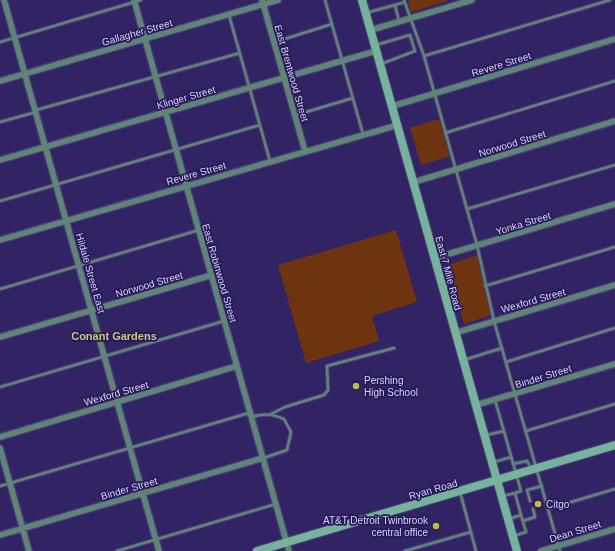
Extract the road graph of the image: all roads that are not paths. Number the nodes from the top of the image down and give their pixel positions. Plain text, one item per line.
1 (278, 0) edge
2 (325, 0) edge
3 (362, 0) edge
4 (404, 0) edge
5 (472, 0) edge
6 (610, 0) edge
7 (137, 1) edge
8 (4, 2) edge
9 (262, 2) edge
10 (402, 3) dead end
11 (395, 5) junction
12 (366, 13) junction
13 (229, 14) junction
14 (410, 19) junction
15 (399, 22) junction
16 (332, 24) junction
17 (371, 30) junction
18 (15, 38) junction
19 (145, 39) junction
20 (615, 39) edge
21 (0, 42) edge
22 (274, 42) junction
23 (376, 48) junction
24 (240, 53) junction
25 (424, 56) junction
26 (342, 61) junction
27 (380, 64) junction
28 (25, 74) junction
29 (156, 77) junction
30 (284, 78) junction
31 (0, 81) edge
32 (615, 82) edge
33 (249, 88) junction
34 (434, 93) junction
35 (353, 98) junction
36 (393, 106) junction
37 (36, 111) junction
38 (166, 112) junction
39 (295, 115) junction
40 (615, 121) edge
41 (0, 122) edge
42 (260, 125) junction
43 (398, 125) junction
44 (445, 133) junction
45 (363, 135) junction
46 (46, 147) junction
47 (176, 150) junction
48 (305, 151) junction
49 (0, 160) edge
50 (270, 161) junction
51 (615, 165) edge
52 (456, 169) junction
53 (414, 182) junction
54 (56, 185) junction
55 (186, 186) junction
56 (0, 201) edge
57 (615, 204) edge
58 (467, 208) junction
59 (66, 220) junction
60 (199, 230) junction
61 (0, 240) edge
62 (477, 246) junction
63 (615, 247) edge
64 (435, 258) junction
65 (79, 266) junction
66 (212, 275) junction
67 (615, 285) edge
68 (485, 286) junction
69 (0, 289) edge
70 (92, 310) junction
71 (224, 320) junction
72 (494, 321) junction
73 (615, 328) edge
74 (456, 333) junction
75 (0, 337) edge
76 (394, 348) dead end
77 (502, 348) junction
78 (105, 357) junction
79 (463, 360) junction
80 (506, 362) junction
81 (615, 364) edge
82 (237, 366) junction
83 (0, 387) edge
84 (516, 394) junction
85 (495, 400) junction
86 (117, 402) junction
87 (615, 404) edge
88 (476, 406) junction
89 (271, 414) junction
90 (251, 415) junction
91 (504, 431) junction
92 (526, 431) junction
93 (0, 436) edge
94 (485, 436) junction
95 (615, 445) edge
96 (0, 448) edge
97 (131, 449) junction
98 (511, 457) junction
99 (263, 458) junction
100 (492, 462) junction
101 (513, 464) junction
102 (534, 469) junction
103 (516, 475) junction
104 (497, 480) junction
105 (10, 483) junction
106 (0, 486) edge
107 (542, 486) junction
108 (615, 489) edge
109 (527, 490) junction
110 (460, 491) junction
111 (521, 491) junction
112 (143, 493) junction
113 (515, 493) junction
114 (502, 497) junction
115 (530, 501) dead end
116 (276, 504) junction
117 (533, 509) dead end
118 (548, 509) junction
119 (521, 515) junction
120 (508, 519) junction
121 (523, 521) junction
122 (23, 529) junction
123 (615, 529) edge
124 (471, 532) junction
125 (0, 535) edge
126 (513, 536) junction
127 (156, 539) junction
128 (287, 542) junction
129 (559, 548) edge
130 (29, 551) edge
131 (117, 551) edge
132 (159, 551) edge
133 (257, 551) edge
134 (289, 551) edge
135 (405, 551) edge
136 (476, 551) edge
137 (517, 551) edge
138 (541, 551) edge

1 - 9 street, Gallagher Street
2 - 16 lane
3 - 12 street, East 7 Mile Road
4 - 14 lane
5 - 14 street
6 - 25 lane
7 - 18 lane
7 - 19 street, East Robinwood Street
8 - 18 street, Hildale Street East
9 - 13 street, Gallagher Street
9 - 22 street, East Brentwood Street
10 - 11 lane
11 - 12 lane
11 - 15 lane
12 - 17 street, East 7 Mile Road
13 - 19 street, Gallagher Street
13 - 24 lane
14 - 15 street
14 - 25 lane
15 - 17 street
16 - 22 lane
16 - 26 lane
17 - 23 street, East 7 Mile Road
18 - 21 lane
18 - 28 street, Hildale Street East
19 - 28 street, Gallagher Street
19 - 29 street, East Robinwood Street
20 - 34 street, Revere Street
22 - 30 street, East Brentwood Street
23 - 26 street, Klinger Street
23 - 27 street, East 7 Mile Road
23 - 27 lane
24 - 29 lane
24 - 33 lane
25 - 34 lane
26 - 30 street, Klinger Street
26 - 35 lane
27 - 36 street, East 7 Mile Road
28 - 31 street, Gallagher Street
28 - 37 street, Hildale Street East
29 - 37 lane
29 - 38 street, East Robinwood Street
30 - 33 street, Klinger Street
30 - 39 street, East Brentwood Street
32 - 44 lane
33 - 38 street, Klinger Street
33 - 42 lane
34 - 36 street, Revere Street
34 - 44 lane
35 - 39 lane
35 - 45 lane
36 - 43 street, East 7 Mile Road
37 - 41 lane
37 - 46 street, Hildale Street East
38 - 46 street, Klinger Street
38 - 47 street, East Robinwood Street
39 - 48 street, East Brentwood Street
40 - 52 street, Norwood Street
42 - 47 lane
42 - 50 lane
43 - 45 street, Revere Street
43 - 53 street, East 7 Mile Road
44 - 52 lane
45 - 48 street, Revere Street
46 - 49 street, Klinger Street
46 - 54 street, Hildale Street East
47 - 54 lane
47 - 55 street, East Robinwood Street
48 - 50 street, Revere Street
50 - 55 street, Revere Street
51 - 58 lane
52 - 53 street, Norwood Street
52 - 58 lane
53 - 64 street, East 7 Mile Road
54 - 56 lane
54 - 59 street, Hildale Street East
55 - 59 street, Revere Street
55 - 60 street, East Robinwood Street
57 - 62 street, Yonka Street
58 - 62 lane
59 - 61 street, Revere Street
59 - 65 street, Hildale Street East
60 - 65 lane
60 - 66 street, East Robinwood Street
62 - 64 street, Yonka Street
62 - 68 lane
63 - 68 lane
64 - 74 street, East 7 Mile Road
65 - 69 lane
65 - 70 street, Hildale Street East
66 - 70 street, Norwood Street
66 - 71 street, East Robinwood Street
67 - 72 street, Wexford Street
68 - 72 lane
70 - 75 street, Norwood Street
70 - 78 street, Hildale Street East
71 - 78 lane
71 - 82 street, East Robinwood Street
72 - 74 street, Wexford Street
72 - 77 lane
73 - 80 lane
74 - 79 street, East 7 Mile Road
76 - 89 lane
77 - 79 lane
77 - 80 lane
78 - 83 lane
78 - 86 street, Hildale Street East
79 - 88 street, East 7 Mile Road
80 - 84 lane
81 - 84 street, Binder Street
82 - 86 street, Wexford Street
82 - 90 street, East Robinwood Street
84 - 85 street, Binder Street
84 - 92 lane
85 - 88 street, Binder Street
85 - 91 lane
86 - 93 street, Wexford Street
86 - 97 street, Hildale Street East
87 - 92 lane
88 - 94 street, East 7 Mile Road
89 - 90 lane
89 - 99 lane
90 - 97 lane
90 - 99 street, East Robinwood Street
91 - 94 lane
91 - 98 lane
92 - 102 lane
94 - 100 street, East 7 Mile Road
95 - 102 street, Ryan Road
96 - 105 street
97 - 105 lane
97 - 112 street, Hildale Street East
98 - 100 lane
98 - 101 lane
99 - 112 street, Binder Street
99 - 116 street, East Robinwood Street
100 - 104 street, East 7 Mile Road
101 - 102 lane
101 - 103 lane
102 - 103 street, Ryan Road
102 - 107 lane
103 - 104 street, Ryan Road
103 - 111 lane
104 - 110 street, Ryan Road
104 - 114 street, East 7 Mile Road
105 - 106 lane
105 - 122 street
107 - 109 lane
107 - 118 lane
108 - 118 lane
109 - 111 lane
109 - 115 lane
110 - 124 lane
110 - 128 street, Ryan Road
111 - 113 lane
112 - 122 street, Binder Street
112 - 127 street, Hildale Street East
113 - 114 lane
113 - 119 lane
114 - 120 street, East 7 Mile Road
116 - 127 lane
116 - 128 street, East Robinwood Street
117 - 121 lane
118 - 129 lane
119 - 120 lane
119 - 121 lane
120 - 126 street, East 7 Mile Road
121 - 126 lane
122 - 125 street, Binder Street
122 - 130 street
123 - 129 street, Dean Street
124 - 135 lane
124 - 136 lane
126 - 137 street, East 7 Mile Road
127 - 131 lane
127 - 132 street, Hildale Street East
128 - 133 street, Ryan Road
128 - 134 street, East Robinwood Street
129 - 138 street, Dean Street

